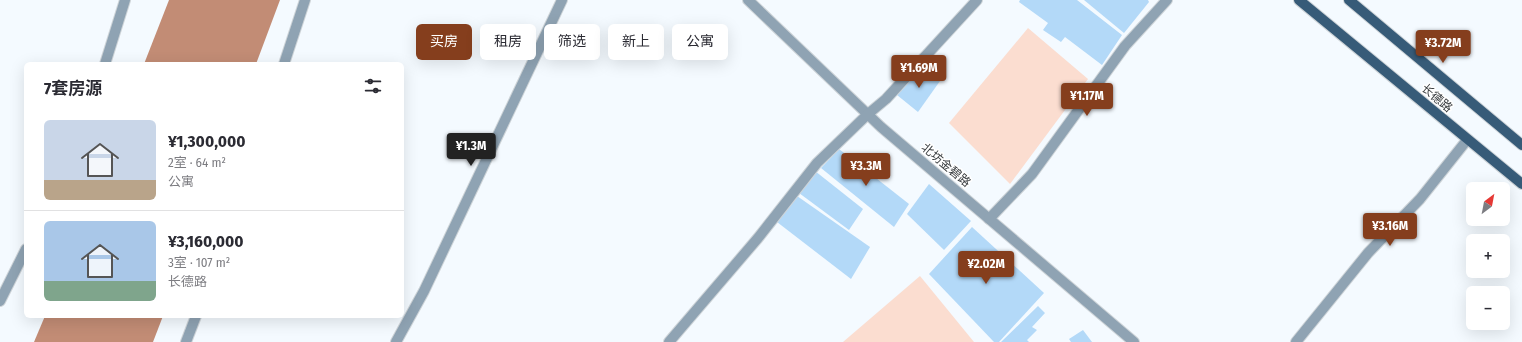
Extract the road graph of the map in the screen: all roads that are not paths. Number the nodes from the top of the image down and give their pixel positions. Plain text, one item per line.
1 (126, 0) edge
2 (306, 0) edge
3 (562, 0) edge
4 (748, 0) edge
5 (977, 0) edge
6 (1167, 0) edge
7 (1299, 0) edge
8 (1349, 0) edge
9 (106, 62) edge
10 (285, 62) edge
11 (868, 114) junction
12 (1467, 140) junction
13 (1522, 145) edge
14 (1522, 184) edge
15 (989, 219) junction
16 (24, 253) edge
17 (0, 302) edge
18 (195, 318) edge
19 (186, 342) edge
20 (396, 342) edge
21 (669, 342) edge
22 (1134, 342) edge
23 (1296, 342) edge

1 - 9 street
2 - 10 street
3 - 20 street
4 - 11 street, 北坊金碧路
5 - 11 street
6 - 15 street
7 - 12 main road, 长德路
8 - 13 main road, 长德路
11 - 15 street, 北坊金碧路
11 - 21 street
12 - 14 main road, 长德路
12 - 23 street
15 - 22 street, 北坊金碧路
16 - 17 street
18 - 19 street

